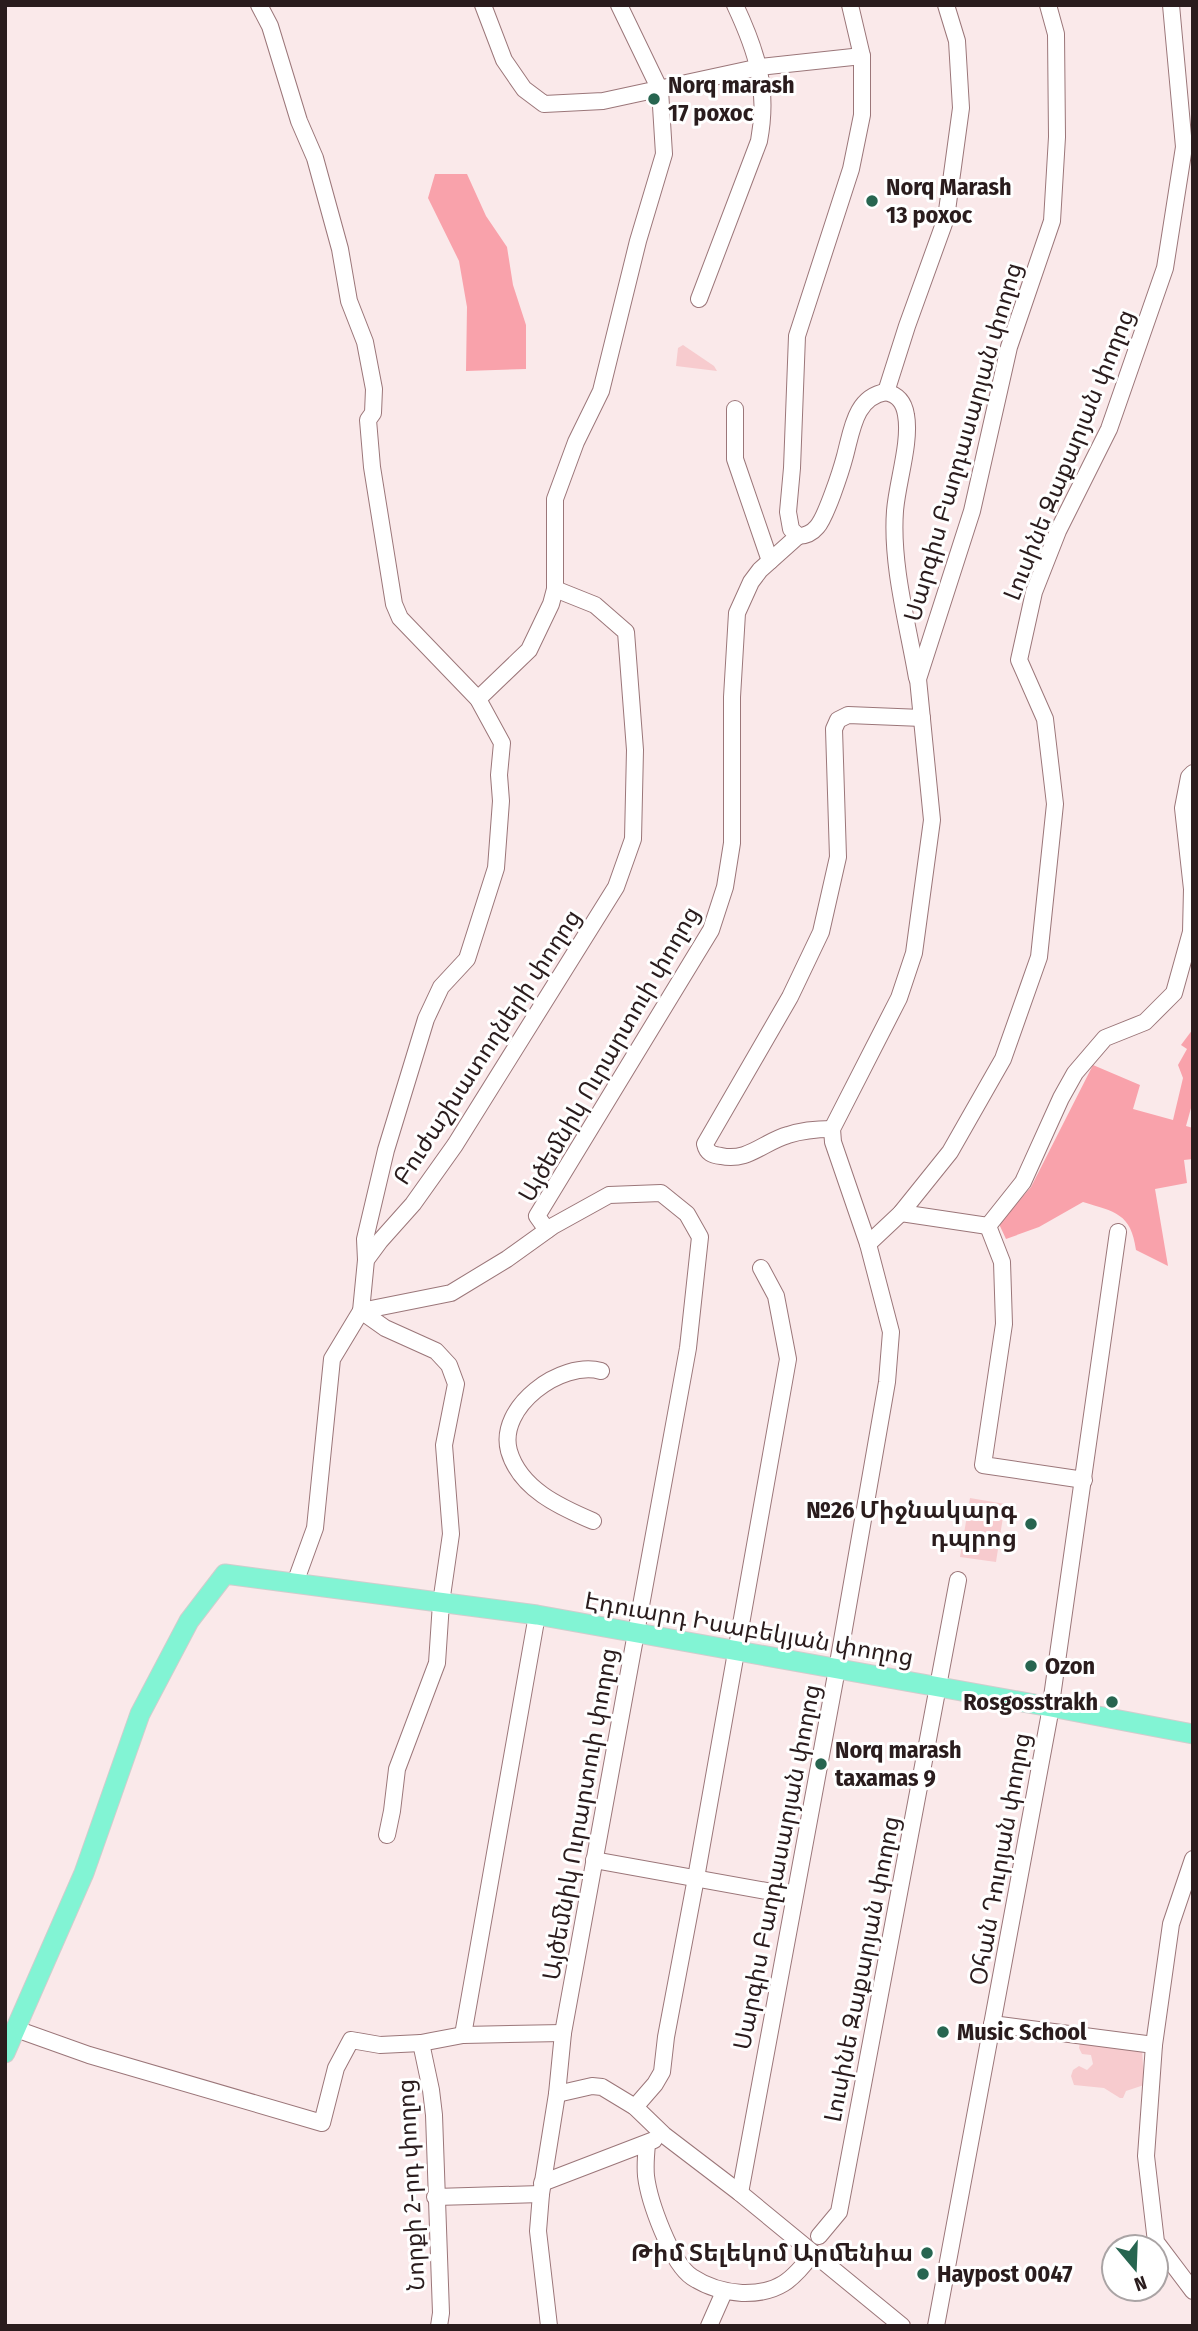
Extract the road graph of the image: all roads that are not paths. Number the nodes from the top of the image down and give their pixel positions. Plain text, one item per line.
1 (259, 5) edge
2 (484, 5) edge
3 (620, 5) edge
4 (735, 5) edge
5 (850, 5) edge
6 (946, 5) edge
7 (1048, 5) edge
8 (1171, 5) edge
9 (862, 56) junction
10 (760, 67) junction
11 (660, 90) junction
12 (699, 299) dead end
13 (886, 392) junction
14 (734, 409) dead end
15 (798, 536) junction
16 (770, 561) junction
17 (555, 589) junction
18 (918, 679) junction
19 (478, 699) junction
20 (922, 718) junction
21 (1193, 773) edge
22 (1190, 851) edge
23 (832, 1129) junction
24 (901, 1213) junction
25 (988, 1226) junction
26 (547, 1230) junction
27 (1118, 1233) dead end
28 (868, 1244) junction
29 (366, 1260) junction
30 (761, 1268) dead end
31 (361, 1311) junction
32 (601, 1371) dead end
33 (1084, 1480) junction
34 (593, 1521) dead end
35 (958, 1580) dead end
36 (295, 1583) junction
37 (442, 1603) junction
38 (537, 1615) junction
39 (635, 1634) junction
40 (735, 1651) junction
41 (837, 1669) junction
42 (938, 1687) junction
43 (1051, 1707) junction
44 (1193, 1734) edge
45 (387, 1835) dead end
46 (1193, 1859) edge
47 (594, 1860) junction
48 (696, 1878) junction
49 (794, 1896) junction
50 (992, 2024) junction
51 (16, 2029) junction
52 (564, 2033) junction
53 (463, 2035) junction
54 (421, 2043) junction
55 (1154, 2045) junction
56 (5, 2053) edge
57 (557, 2094) junction
58 (635, 2107) junction
59 (664, 2135) junction
60 (647, 2144) junction
61 (542, 2189) junction
62 (740, 2193) junction
63 (435, 2197) junction
64 (818, 2236) dead end
65 (813, 2253) junction
66 (1193, 2291) edge
67 (724, 2292) junction
68 (901, 2325) edge
69 (439, 2326) edge
70 (549, 2326) edge
71 (709, 2326) edge
72 (936, 2326) edge

1 - 19 street
2 - 11 street
3 - 11 street
4 - 10 street
5 - 9 street
6 - 13 street
7 - 18 street, Սարգիս Բաղդասարյան փողոց
8 - 24 street, Լուսինե Զաքարյան փողոց
9 - 10 street
9 - 15 street
10 - 11 street
10 - 12 street
11 - 17 street
13 - 15 street, Այծեմնիկ Ուրարտուի փողոց
13 - 18 street
14 - 16 street
15 - 16 street, Այծեմնիկ Ուրարտուի փողոց
16 - 26 street, Այծեմնիկ Ուրարտուի փողոց
17 - 19 street
17 - 29 street, Բուժաշխատողների փողոց
18 - 20 street, Սարգիս Բաղդասարյան փողոց
19 - 29 street
20 - 23 street, Սարգիս Բաղդասարյան փողոց
20 - 23 street
21 - 22 street
22 - 25 street
23 - 28 street, Սարգիս Բաղդասարյան փողոց
24 - 25 street
24 - 28 street, Լուսինե Զաքարյան փողոց
25 - 33 street
26 - 31 street
26 - 39 street, Այծեմնիկ Ուրարտուի փողոց
27 - 33 street, Օհան Դուրյան փողոց
28 - 41 street, Սարգիս Բաղդասարյան փողոց
29 - 31 street
30 - 40 street
31 - 36 street
31 - 37 street
32 - 34 street
33 - 43 street, Օհան Դուրյան փողոց
35 - 42 street, Լուսինե Զաքարյան փողոց
36 - 37 main road, Էդուարդ Իսաբեկյան փողոց
36 - 51 main road, Էդուարդ Իսաբեկյան փողոց
37 - 38 main road, Էդուարդ Իսաբեկյան փողոց
37 - 45 street
38 - 39 main road, Էդուարդ Իսաբեկյան փողոց
38 - 53 street
39 - 40 main road, Էդուարդ Իսաբեկյան փողոց
39 - 47 street, Այծեմնիկ Ուրարտուի փողոց
40 - 41 main road, Էդուարդ Իսաբեկյան փողոց
40 - 48 street
41 - 42 main road, Էդուարդ Իսաբեկյան փողոց
41 - 49 street, Սարգիս Բաղդասարյան փողոց
42 - 43 main road, Էդուարդ Իսաբեկյան փողոց
42 - 64 street, Լուսինե Զաքարյան փողոց
43 - 44 main road, Էդուարդ Իսաբեկյան փողոց
43 - 50 street, Օհան Դուրյան փողոց
46 - 55 street
47 - 48 street
47 - 52 street, Այծեմնիկ Ուրարտուի փողոց
48 - 49 street
48 - 58 street
49 - 62 street, Սարգիս Բաղդասարյան փողոց
50 - 55 street
50 - 72 street, Օհան Դուրյան փողոց
51 - 54 street
51 - 56 main road
52 - 53 street
52 - 57 street, Այծեմնիկ Ուրարտուի փողոց
53 - 54 street
54 - 63 street, Նորքի 2-րդ փողոց
55 - 66 street
57 - 58 street
57 - 61 street, Այծեմնիկ Ուրարտուի փողոց
58 - 59 street
59 - 60 street
59 - 62 street
60 - 61 street
60 - 67 street
61 - 63 street
61 - 70 street, Այծեմնիկ Ուրարտուի փողոց
62 - 65 street
63 - 69 street, Նորքի 2-րդ փողոց
65 - 67 street
65 - 68 street
67 - 71 street

